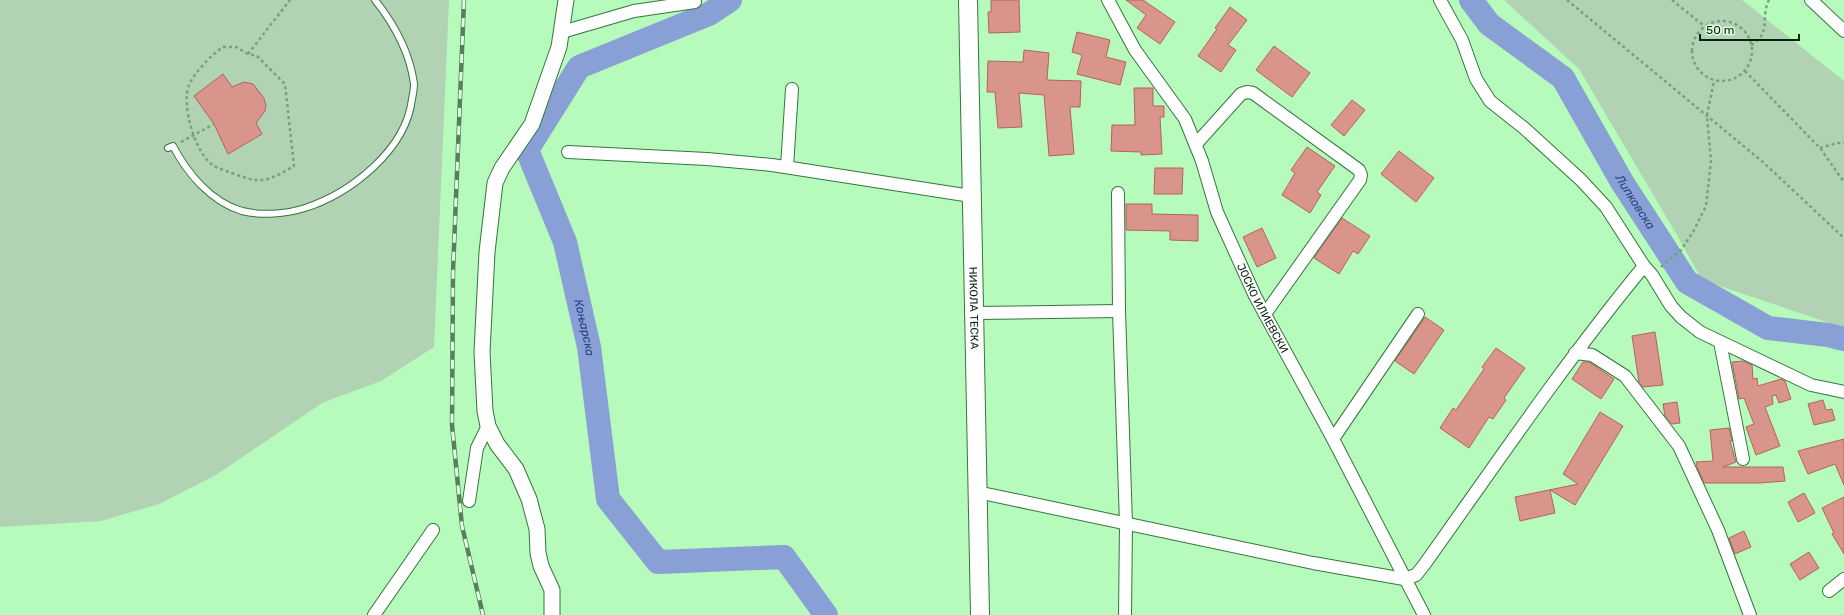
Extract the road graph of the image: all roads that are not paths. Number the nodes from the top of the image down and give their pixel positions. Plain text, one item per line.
1 (375, 0) edge
2 (566, 0) edge
3 (968, 0) edge
4 (1108, 0) edge
5 (1440, 0) edge
6 (1811, 0) edge
7 (695, 2) dead end
8 (562, 32) junction
9 (1844, 32) edge
10 (792, 89) dead end
11 (1196, 144) junction
12 (171, 147) road end
13 (568, 152) dead end
14 (788, 167) junction
15 (1118, 193) dead end
16 (971, 196) junction
17 (1644, 266) junction
18 (1118, 312) junction
19 (973, 313) junction
20 (1266, 314) junction
21 (1418, 314) dead end
22 (1720, 342) junction
23 (1575, 353) junction
24 (1844, 392) edge
25 (488, 426) junction
26 (1334, 439) junction
27 (1744, 459) dead end
28 (977, 492) junction
29 (469, 501) dead end
30 (1126, 524) junction
31 (433, 530) dead end
32 (1404, 579) junction
33 (1844, 579) edge
34 (1828, 591) dead end
35 (554, 612) edge
36 (374, 615) edge
37 (980, 615) edge
38 (1125, 615) edge
39 (1424, 615) edge
40 (1750, 615) edge

1 - 12 lane
2 - 8 street
3 - 16 main road, НИКОЛА ТЕСКА
4 - 11 street, ЈОСКО ИЛИЕВСКИ
5 - 17 street
6 - 9 street
7 - 8 street
8 - 25 street
10 - 14 street
11 - 20 street, ЈОСКО ИЛИЕВСКИ
11 - 20 street
13 - 14 street
14 - 16 street
15 - 18 street
16 - 19 main road, НИКОЛА ТЕСКА
17 - 22 street
17 - 23 street
18 - 19 street
18 - 30 street
19 - 28 main road, НИКОЛА ТЕСКА
20 - 26 street, ЈОСКО ИЛИЕВСКИ
21 - 26 street
22 - 24 street
22 - 27 street
23 - 32 street
23 - 40 street
25 - 29 street
25 - 35 street
26 - 32 street, ЈОСКО ИЛИЕВСКИ
28 - 30 street
28 - 37 main road, НИКОЛА ТЕСКА
30 - 32 street
30 - 38 street
31 - 36 street
32 - 39 street, ЈОСКО ИЛИЕВСКИ
33 - 34 street

